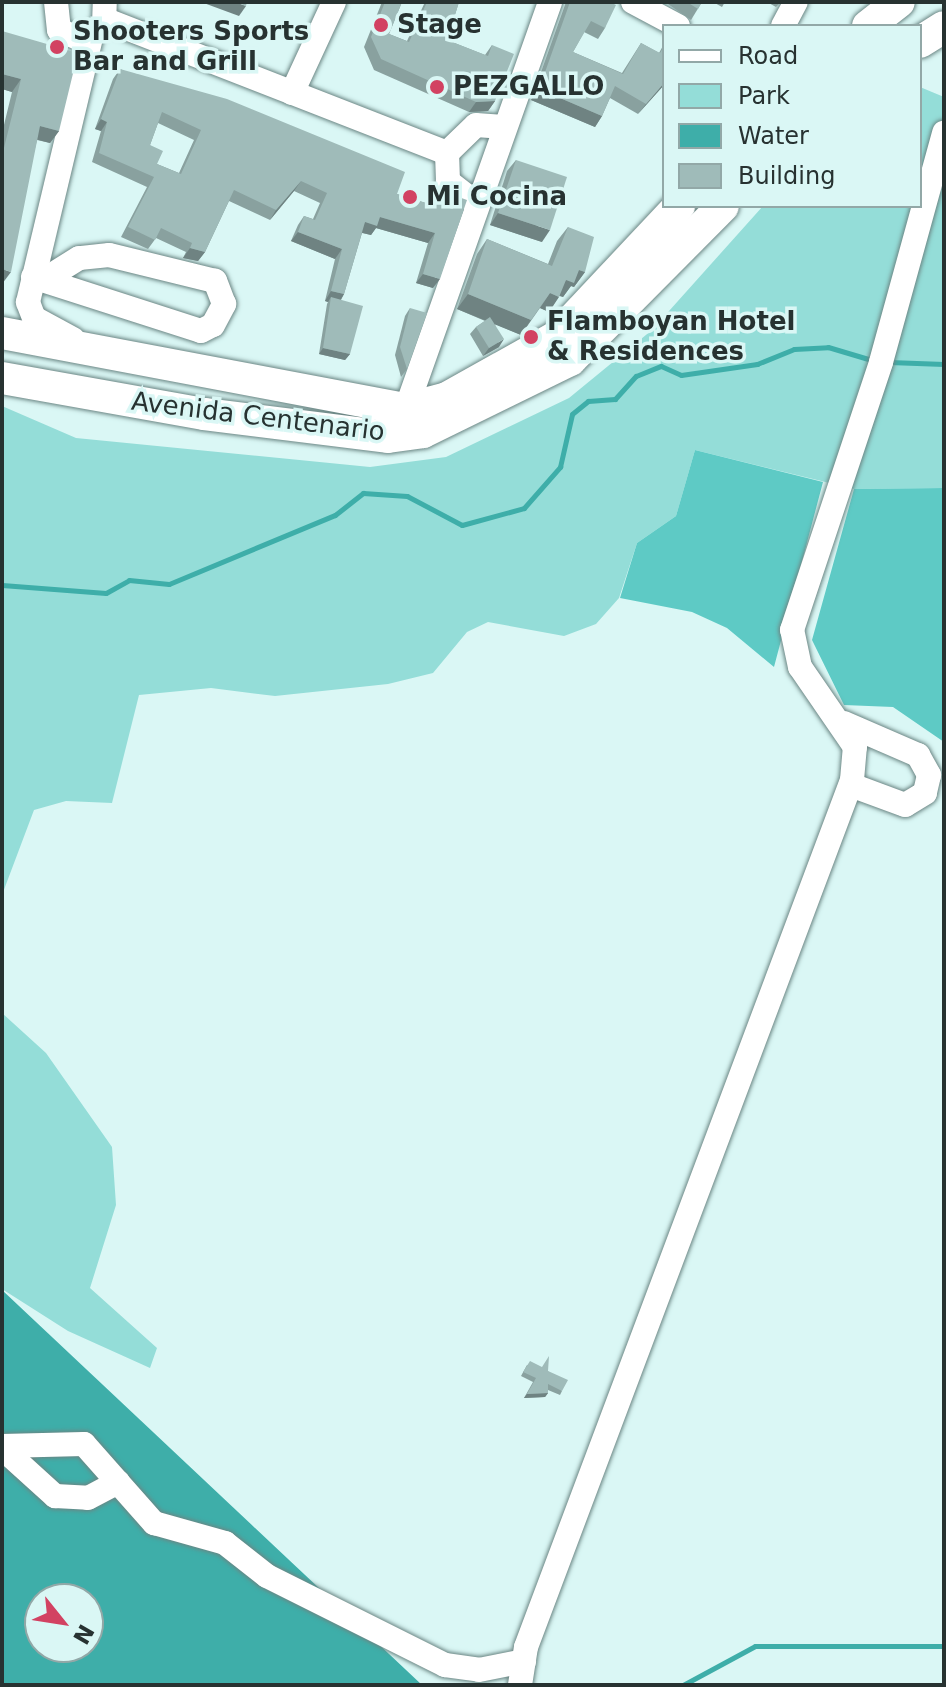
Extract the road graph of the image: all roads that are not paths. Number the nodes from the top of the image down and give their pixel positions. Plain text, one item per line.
1 (30, 2) edge
2 (334, 2) edge
3 (550, 2) edge
4 (633, 2) edge
5 (796, 2) edge
6 (899, 2) edge
7 (54, 8) edge
8 (101, 20) edge
9 (674, 24) edge
10 (784, 24) edge
11 (871, 24) edge
12 (944, 27) edge
13 (922, 41) edge
14 (292, 93) junction
15 (504, 127) junction
16 (944, 133) edge
17 (447, 153) junction
18 (477, 204) junction
19 (677, 208) edge
20 (721, 208) edge
21 (39, 278) junction
22 (2, 333) edge
23 (89, 347) junction
24 (2, 378) edge
25 (406, 409) junction
26 (844, 723) junction
27 (851, 785) junction
28 (935, 795) edge
29 (2, 1447) edge
30 (118, 1482) junction
31 (524, 1661) junction
32 (520, 1685) edge

1 - 7 street
2 - 14 street
3 - 15 street
4 - 9 street
5 - 10 street
6 - 11 main road
7 - 8 street
8 - 14 street
8 - 21 street
12 - 13 main road
14 - 17 street
15 - 17 street
15 - 18 street
16 - 26 street
17 - 18 street
18 - 25 street
19 - 25 main road, Avenida Centenario
20 - 24 main road, Avenida Centenario
21 - 21 street
21 - 23 street
22 - 23 main road, Avenida Centenario
23 - 25 main road, Avenida Centenario
26 - 27 street
26 - 28 street
27 - 28 street
27 - 31 street
29 - 30 street
29 - 30 street
30 - 31 street
31 - 32 street

